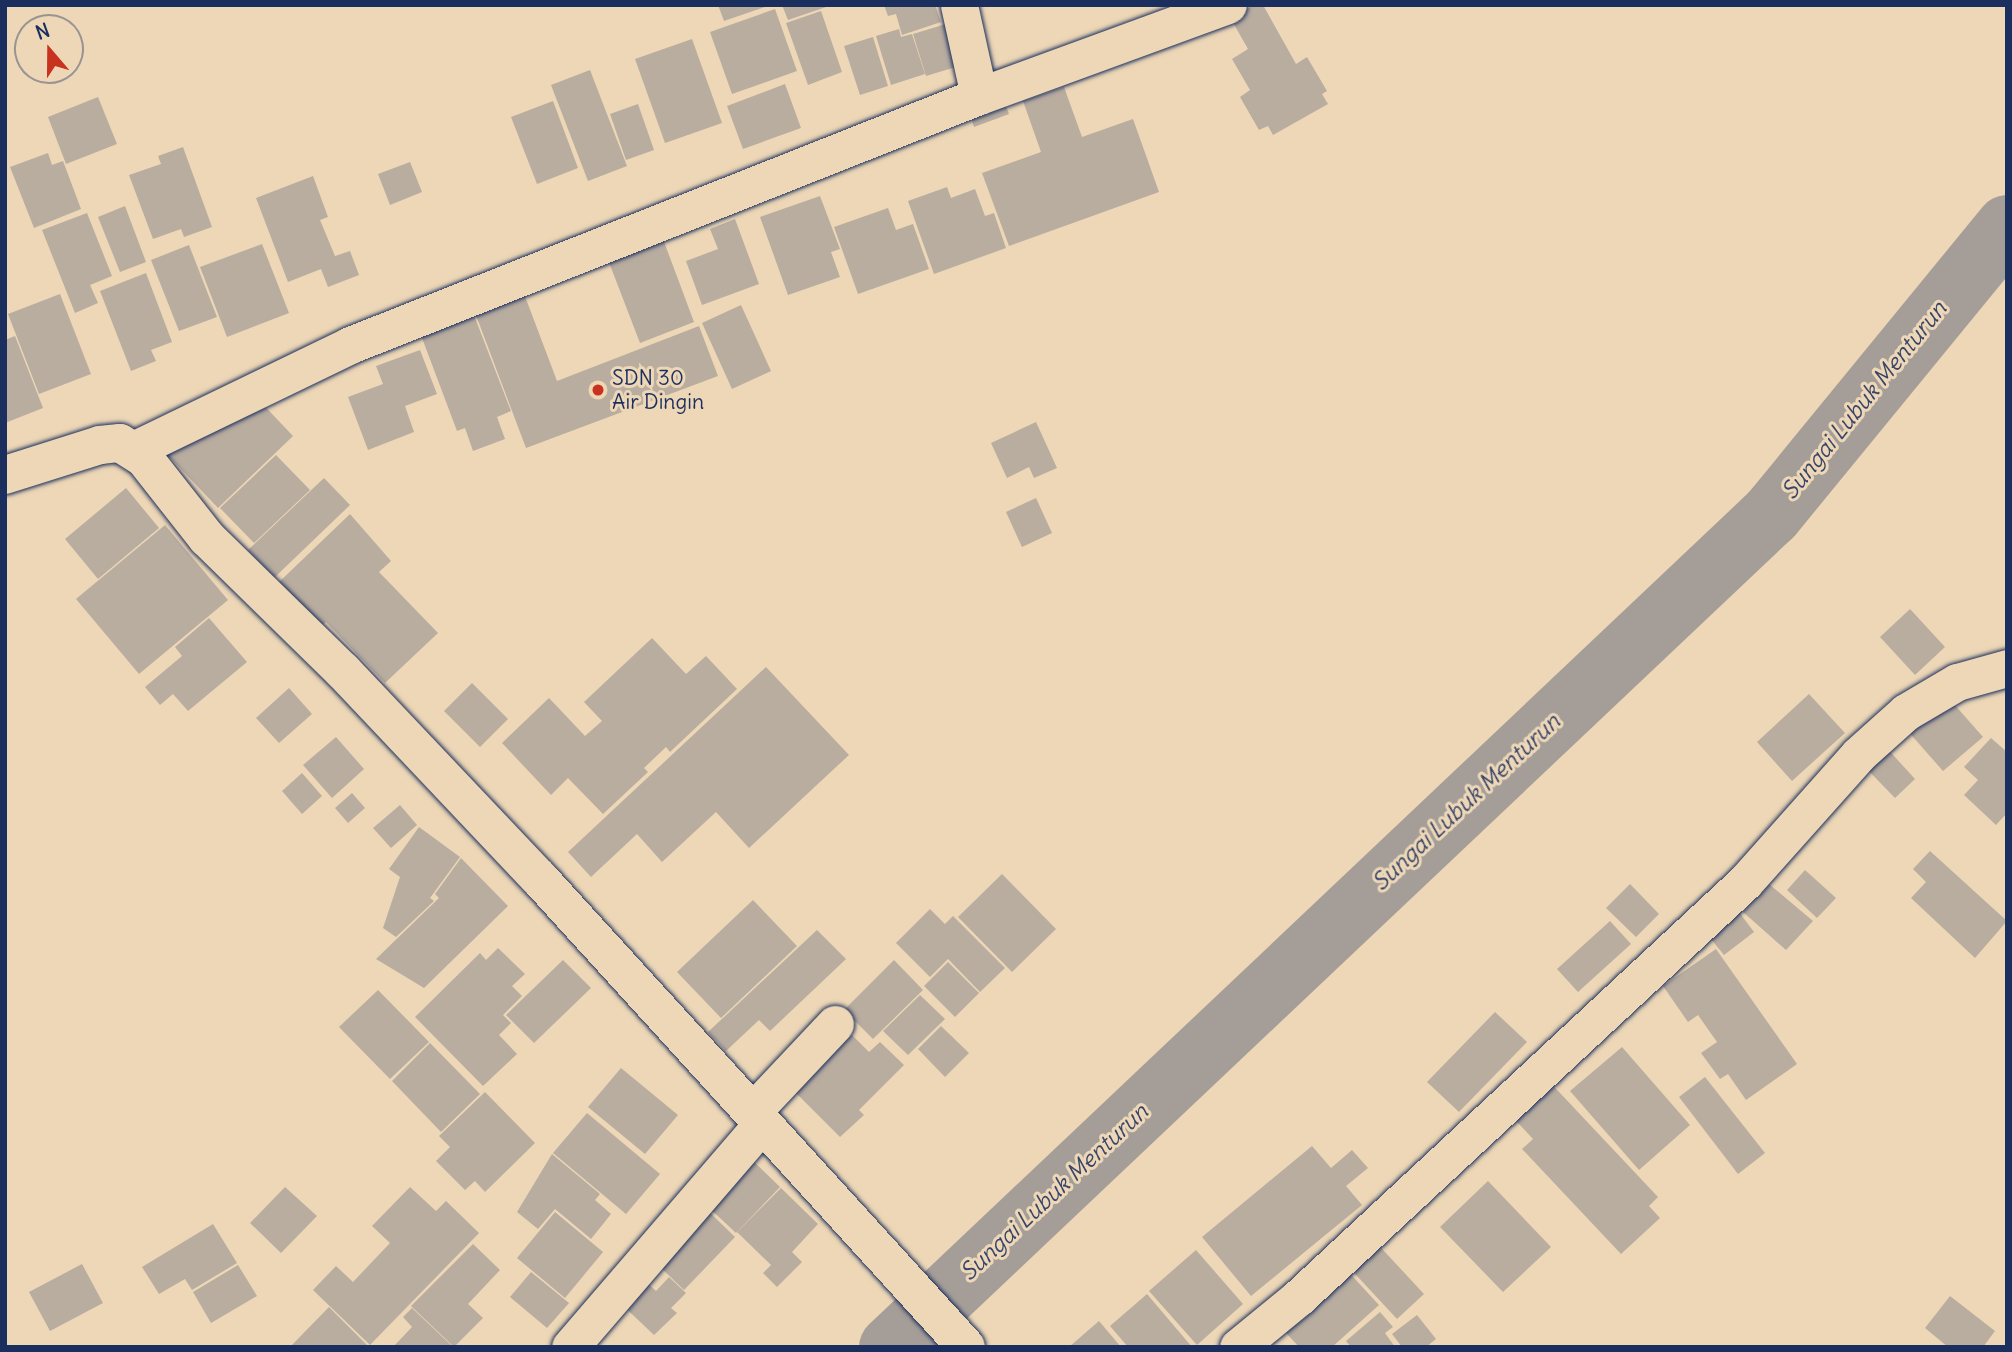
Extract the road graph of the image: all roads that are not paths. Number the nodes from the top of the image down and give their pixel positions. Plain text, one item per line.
1 (959, 5) edge
2 (1228, 5) edge
3 (979, 96) junction
4 (133, 450) junction
5 (5, 475) edge
6 (2007, 668) edge
7 (835, 1024) dead end
8 (757, 1118) junction
9 (570, 1347) edge
10 (966, 1347) edge
11 (1238, 1347) edge

1 - 3 street
2 - 3 street
3 - 4 street
4 - 5 street
4 - 8 street
6 - 11 street
7 - 8 street
8 - 9 street
8 - 10 street

